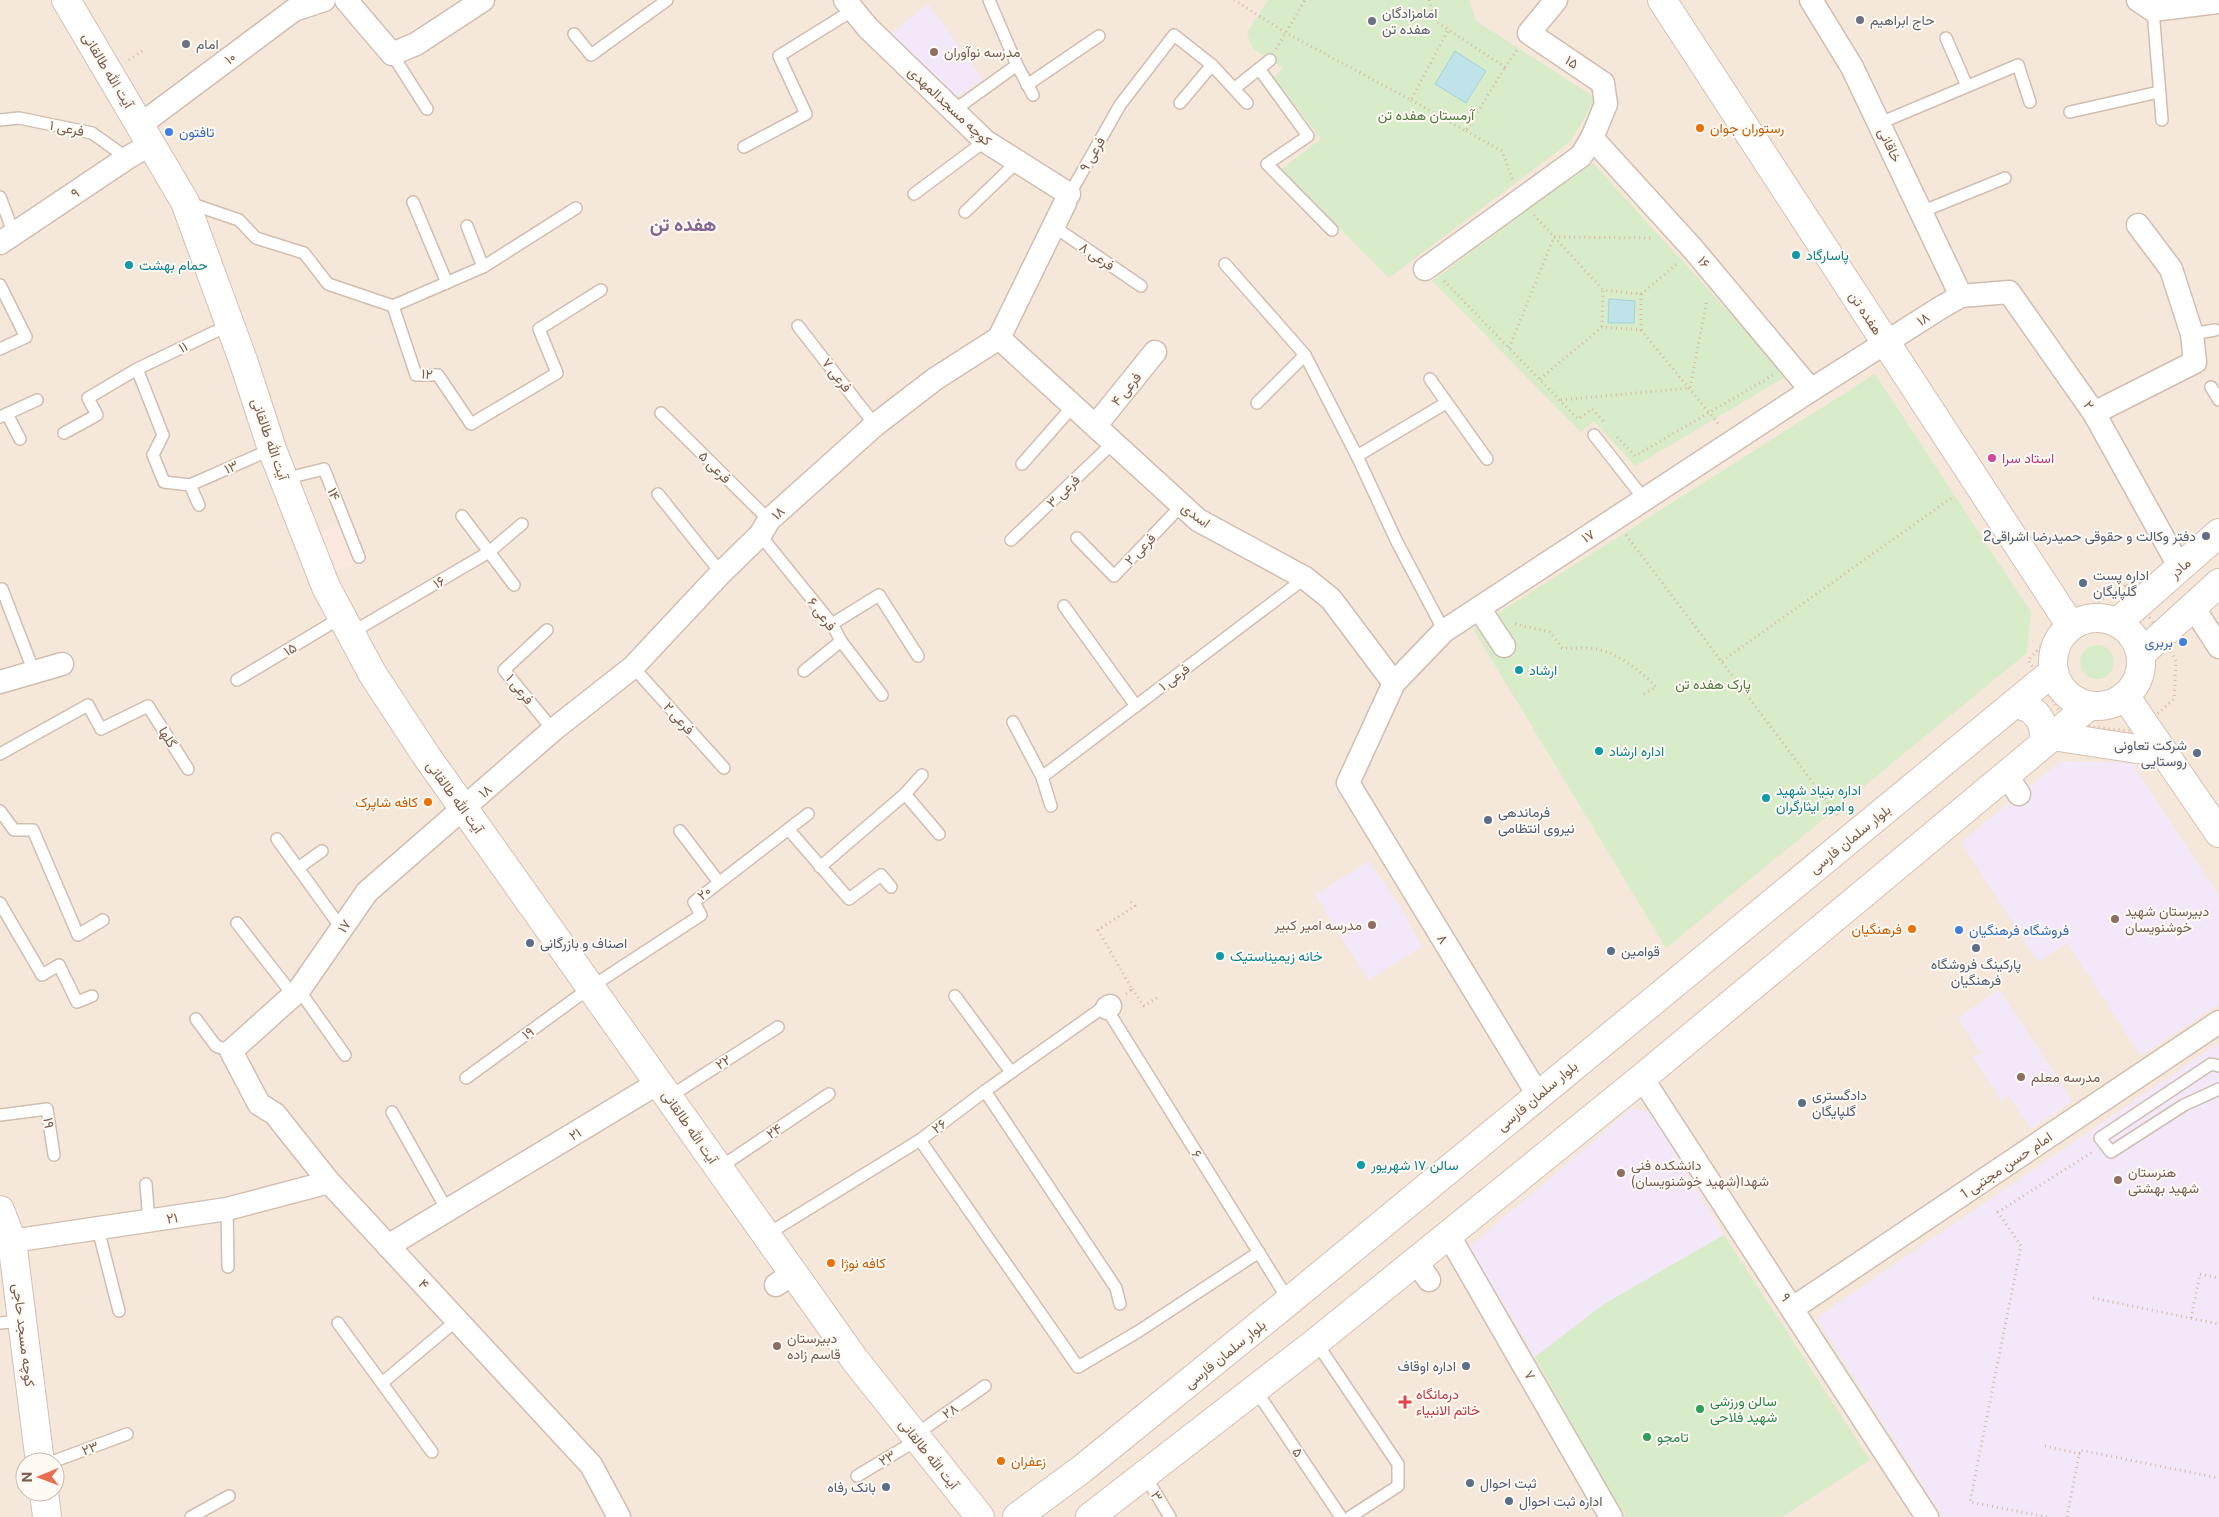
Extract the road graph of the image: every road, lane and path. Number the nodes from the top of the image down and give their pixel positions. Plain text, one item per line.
1 (66, 0) edge
2 (324, 0) edge
3 (346, 0) edge
4 (483, 0) edge
5 (667, 0) edge
6 (988, 0) edge
7 (1234, 0) edge
8 (1305, 0) edge
9 (1429, 0) edge
10 (1556, 0) edge
11 (1662, 0) edge
12 (1811, 0) edge
13 (2217, 2) edge
14 (849, 5) edge
15 (2146, 5) edge
16 (1448, 30) junction
17 (1286, 33) junction
18 (1529, 33) junction
19 (574, 34) dead end
20 (1099, 36) dead end
21 (1946, 38) dead end
22 (392, 54) junction
23 (1270, 60) joint
24 (1017, 65) junction
25 (1212, 65) junction
26 (1506, 68) junction
27 (1260, 70) junction
28 (1967, 86) junction
29 (1236, 88) junction
30 (2160, 92) junction
31 (1411, 100) junction
32 (2030, 102) dead end
33 (1180, 103) dead end
34 (1247, 103) dead end
35 (427, 109) dead end
36 (952, 112) junction
37 (2070, 112) dead end
38 (0, 120) edge
39 (2162, 120) dead end
40 (1880, 123) junction
41 (146, 134) junction
42 (1592, 138) junction
43 (985, 141) junction
44 (744, 147) dead end
45 (127, 158) junction
46 (1017, 162) junction
47 (2006, 178) dead end
48 (914, 194) dead end
49 (0, 197) edge
50 (1067, 199) junction
51 (185, 202) junction
52 (413, 202) dead end
53 (576, 208) dead end
54 (1539, 208) dead end
55 (965, 212) dead end
56 (1922, 212) junction
57 (1532, 213) dead end
58 (2138, 225) dead end
59 (467, 226) dead end
60 (1053, 226) junction
61 (1332, 230) dead end
62 (1647, 232) dead end
63 (7, 238) edge
64 (1653, 238) junction
65 (1659, 245) dead end
66 (1671, 258) dead end
67 (1225, 264) dead end
68 (1677, 264) junction
69 (482, 267) junction
70 (1425, 269) dead end
71 (1683, 271) dead end
72 (1450, 274) dead end
73 (447, 282) junction
74 (0, 286) edge
75 (1141, 286) dead end
76 (601, 290) dead end
77 (1641, 294) junction
78 (1961, 296) junction
79 (1714, 305) dead end
80 (393, 306) junction
81 (229, 325) junction
82 (798, 326) dead end
83 (1602, 327) junction
84 (1640, 330) junction
85 (2215, 330) dead end
86 (2192, 334) junction
87 (999, 338) junction
88 (1886, 344) junction
89 (1509, 348) junction
90 (0, 349) edge
91 (1156, 352) dead end
92 (1304, 355) junction
93 (1770, 367) dead end
94 (137, 369) junction
95 (1430, 379) dead end
96 (1540, 379) junction
97 (2212, 387) dead end
98 (1690, 388) junction
99 (1811, 390) junction
100 (36, 400) dead end
101 (1560, 400) junction
102 (2219, 400) edge
103 (1257, 403) dead end
104 (1446, 403) junction
105 (1074, 405) junction
106 (1710, 412) junction
107 (661, 413) dead end
108 (2094, 413) junction
109 (4, 415) edge
110 (875, 425) junction
111 (1096, 425) junction
112 (1610, 429) dead end
113 (64, 433) dead end
114 (1594, 436) dead end
115 (1616, 436) dead end
116 (20, 439) dead end
117 (1114, 442) junction
118 (1732, 442) junction
119 (272, 449) junction
120 (1357, 456) junction
121 (1487, 459) dead end
122 (1022, 464) dead end
123 (284, 479) junction
124 (190, 485) junction
125 (658, 494) dead end
126 (1954, 496) dead end
127 (1644, 499) junction
128 (199, 505) dead end
129 (1182, 505) junction
130 (462, 516) dead end
131 (1614, 519) junction
132 (522, 524) dead end
133 (764, 528) junction
134 (2219, 533) edge
135 (1077, 538) dead end
136 (1011, 540) dead end
137 (489, 552) junction
138 (359, 557) dead end
139 (2180, 568) junction
140 (721, 573) junction
141 (1306, 578) junction
142 (2219, 583) edge
143 (514, 586) dead end
144 (2, 589) dead end
145 (2140, 604) junction
146 (1064, 606) dead end
147 (2193, 607) junction
148 (1479, 608) junction
149 (2118, 622) junction
150 (2069, 623) junction
151 (832, 624) junction
152 (346, 625) junction
153 (547, 630) dead end
154 (1444, 631) junction
155 (2162, 635) junction
156 (1500, 640) joint
157 (841, 641) junction
158 (2219, 647) edge
159 (2141, 654) junction
160 (918, 656) dead end
161 (1722, 661) junction
162 (62, 664) dead end
163 (633, 667) junction
164 (804, 671) dead end
165 (34, 672) junction
166 (2047, 677) junction
167 (237, 680) dead end
168 (0, 682) edge
169 (1394, 683) junction
170 (882, 695) dead end
171 (1642, 695) dead end
172 (2125, 696) junction
173 (2014, 704) junction
174 (1136, 706) junction
175 (2089, 706) junction
176 (1013, 722) dead end
177 (2145, 725) junction
178 (553, 730) junction
179 (2054, 735) junction
180 (0, 754) edge
181 (2171, 757) junction
182 (724, 768) dead end
183 (188, 769) dead end
184 (922, 775) dead end
185 (1042, 777) junction
186 (1348, 783) joint
187 (904, 794) junction
188 (1051, 806) dead end
189 (458, 807) junction
190 (0, 811) edge
191 (808, 814) dead end
192 (789, 830) junction
193 (680, 831) dead end
194 (2219, 832) edge
195 (939, 834) dead end
196 (1853, 836) junction
197 (277, 839) dead end
198 (322, 851) dead end
199 (820, 867) junction
200 (298, 868) junction
201 (718, 881) junction
202 (891, 887) dead end
203 (1130, 901) dead end
204 (0, 902) edge
205 (102, 920) dead end
206 (237, 923) dead end
207 (342, 929) junction
208 (591, 987) junction
209 (1132, 989) junction
210 (296, 993) junction
211 (92, 996) dead end
212 (955, 996) dead end
213 (1160, 996) dead end
214 (1107, 1007) junction
215 (196, 1019) dead end
216 (2219, 1022) edge
217 (778, 1026) dead end
218 (231, 1051) junction
219 (345, 1055) dead end
220 (2219, 1066) edge
221 (1011, 1072) junction
222 (466, 1078) dead end
223 (1642, 1078) junction
224 (2219, 1089) edge
225 (664, 1090) junction
226 (985, 1090) junction
227 (829, 1094) dead end
228 (1538, 1095) junction
229 (392, 1112) dead end
230 (0, 1115) edge
231 (920, 1140) junction
232 (2105, 1144) junction
233 (54, 1155) dead end
234 (719, 1168) junction
235 (329, 1182) junction
236 (146, 1184) dead end
237 (227, 1209) junction
238 (0, 1210) edge
239 (447, 1210) junction
240 (149, 1222) junction
241 (98, 1229) junction
242 (1448, 1234) junction
243 (766, 1235) junction
244 (12, 1241) junction
245 (388, 1246) junction
246 (1259, 1252) junction
247 (228, 1267) dead end
248 (2219, 1278) edge
249 (2093, 1298) dead end
250 (1289, 1302) junction
251 (1120, 1304) dead end
252 (1793, 1308) junction
253 (119, 1311) dead end
254 (2191, 1318) junction
255 (457, 1320) junction
256 (11, 1322) edge
257 (338, 1323) dead end
258 (2219, 1324) edge
259 (1316, 1342) junction
260 (382, 1382) junction
261 (986, 1386) dead end
262 (1254, 1388) junction
263 (127, 1434) dead end
264 (915, 1438) junction
265 (2045, 1446) dead end
266 (38, 1452) edge
267 (432, 1452) dead end
268 (2080, 1454) junction
269 (65, 1457) edge
270 (1144, 1474) junction
271 (857, 1476) dead end
272 (2219, 1478) edge
273 (229, 1496) dead end
274 (45, 1502) edge
275 (1047, 1505) edge
276 (615, 1515) edge
277 (47, 1517) edge
278 (191, 1517) edge
279 (980, 1517) edge
280 (1017, 1517) edge
281 (1090, 1517) edge
282 (1170, 1517) edge
283 (1342, 1517) edge
284 (1350, 1517) edge
285 (1611, 1517) edge
286 (1928, 1517) edge
287 (2047, 1517) edge
288 (2067, 1517) edge

1 - 41 main road, آیت الله طالقانی
2 - 41 street, ۱۰
3 - 22 street
4 - 22 street
5 - 19 lane
6 - 24 lane
7 - 17 path
8 - 17 path
9 - 16 path
10 - 18 street
11 - 88 main road, هفده تن
12 - 40 street, خاقانی
13 - 15 street
14 - 36 street, کوچه مسجدالمهدی
14 - 44 lane
15 - 30 lane
16 - 26 path
16 - 31 path
17 - 23 path
17 - 31 path
18 - 26 path
18 - 42 street, ۱۵
20 - 24 lane
21 - 28 lane
22 - 35 lane
23 - 27 lane
24 - 36 lane
25 - 29 lane
25 - 33 lane
25 - 50 lane, فرعی ۹
26 - 31 path
27 - 29 lane
27 - 61 lane
28 - 32 lane
28 - 40 lane
29 - 34 lane
30 - 37 lane
30 - 39 lane
36 - 43 street, کوچه مسجدالمهدی
38 - 45 lane, فرعی ۱
40 - 56 street, خاقانی
41 - 45 street, ۹
41 - 51 main road, آیت الله طالقانی
42 - 70 street, ۱۵
42 - 99 street, ۱۶
43 - 46 street, کوچه مسجدالمهدی
43 - 48 lane
45 - 63 street, ۹
46 - 50 street, کوچه مسجدالمهدی
46 - 55 lane
47 - 56 lane
49 - 63 lane
50 - 60 street
51 - 80 lane
51 - 81 main road, آیت الله طالقانی
52 - 73 lane
53 - 69 lane
54 - 57 path
56 - 78 street, خاقانی
58 - 86 street
59 - 69 lane
60 - 75 lane, فرعی ۸
60 - 87 street
62 - 64 path
64 - 65 path
64 - 89 path
66 - 68 path
67 - 92 lane
68 - 71 path
68 - 77 path
69 - 73 lane
72 - 89 path
73 - 80 lane
74 - 90 lane
76 - 80 lane, ۱۲
77 - 83 path
77 - 84 path
78 - 88 street, ۱۸
78 - 108 street, ۲
79 - 98 path
81 - 94 lane, ۱۱
81 - 119 main road, آیت الله طالقانی
82 - 110 lane, فرعی ۷
83 - 84 path
83 - 96 path
84 - 98 path
85 - 86 lane
86 - 108 street
87 - 105 street, اسدی
87 - 110 street, ۱۸
88 - 99 street, ۱۷
88 - 150 main road, هفده تن
89 - 96 path
91 - 111 street, فرعی ۴
92 - 103 lane
92 - 120 lane
93 - 106 path
94 - 113 lane, ۱۱
94 - 124 lane
95 - 104 lane
96 - 101 path
97 - 102 lane
98 - 101 path
98 - 106 path
99 - 118 street, ۱۷
100 - 109 lane
101 - 112 path
104 - 120 lane
104 - 121 lane
105 - 111 street, اسدی
105 - 122 lane
106 - 115 path
106 - 118 path
107 - 133 lane, فرعی ۵
108 - 139 street, ۲
109 - 116 lane
110 - 133 street, ۱۸
111 - 117 street, اسدی
114 - 127 lane
117 - 129 street, اسدی
117 - 136 lane, فرعی ۳
118 - 127 street, ۱۷
119 - 123 main road, آیت الله طالقانی
119 - 124 lane, ۱۳
120 - 154 lane
123 - 138 lane, ۱۴
123 - 152 main road, آیت الله طالقانی
124 - 128 lane
125 - 140 lane
126 - 161 path
127 - 131 street, ۱۷
129 - 135 lane, فرعی ۲
129 - 141 street, اسدی
130 - 137 lane
131 - 148 street, ۱۷
131 - 161 path
132 - 137 lane, ۱۶
133 - 140 street, ۱۸
133 - 151 lane, فرعی ۶
134 - 139 main road, مادر
137 - 143 lane
137 - 152 lane, ۱۶
139 - 145 main road, مادر
140 - 163 street, ۱۸
141 - 169 street, اسدی
141 - 174 lane, فرعی ۱
142 - 147 main road
144 - 165 lane
145 - 149 main road, مادر
145 - 150 path
145 - 155 path
146 - 174 lane
147 - 155 main road
147 - 158 street
148 - 154 street, ۱۷
148 - 156 street
149 - 150 main road
149 - 159 main road
150 - 166 main road
150 - 166 path
151 - 157 lane, فرعی ۶
151 - 160 lane
152 - 167 lane, ۱۵
152 - 189 main road, آیت الله طالقانی
153 - 178 lane, فرعی ۱
154 - 169 street, ۱۷
155 - 159 main road
155 - 177 path
156 - 171 path
157 - 164 lane
157 - 170 lane, فرعی ۶
159 - 172 main road
161 - 196 path
162 - 165 street
163 - 178 street, ۱۸
163 - 182 lane, فرعی ۲
165 - 168 street
166 - 173 main road, بلوار سلمان فارسی
166 - 175 main road
166 - 179 path
169 - 186 street, ۱۷
172 - 175 main road
172 - 177 main road
173 - 179 main road
173 - 196 main road, بلوار سلمان فارسی
174 - 185 lane, فرعی ۱
175 - 179 main road
176 - 185 lane
177 - 179 path
177 - 181 main road
178 - 189 street, ۱۸
179 - 181 main road
179 - 223 main road
180 - 183 lane, گلها
181 - 194 main road
184 - 187 lane
185 - 188 lane
186 - 228 street, ۸
187 - 195 lane
187 - 199 lane
189 - 207 street, ۱۷
189 - 208 main road, آیت الله طالقانی
190 - 205 lane
191 - 192 lane, ۲۰
192 - 199 lane
192 - 201 lane, ۲۰
193 - 201 lane
196 - 228 main road, بلوار سلمان فارسی
197 - 200 lane
198 - 200 lane
199 - 202 lane
200 - 207 lane
201 - 208 lane, ۲۰
203 - 209 path
204 - 211 lane
206 - 210 lane
207 - 210 street, ۱۷
208 - 222 lane, ۱۹
208 - 225 main road, آیت الله طالقانی
209 - 213 path
209 - 214 path
210 - 218 street, ۱۷
210 - 219 lane
212 - 221 lane
214 - 221 lane, ۲۶
214 - 246 lane, ۶
215 - 218 lane
216 - 252 street, امام حسن مجتبی 1
217 - 225 lane, ۲۲
218 - 235 street, ۴
220 - 232 lane
221 - 226 lane, ۲۶
223 - 242 main road
223 - 252 street, ۹
224 - 232 lane
225 - 234 main road, آیت الله طالقانی
225 - 239 street, ۲۱
226 - 231 lane, ۲۶
226 - 251 lane
227 - 234 lane, ۲۴
228 - 250 main road, بلوار سلمان فارسی
229 - 239 lane
230 - 233 lane, ۱۹
231 - 243 lane, ۲۶
231 - 246 lane
232 - 287 path
234 - 243 main road, آیت الله طالقانی
235 - 237 street, ۲۱
235 - 245 street, ۴
236 - 240 lane
237 - 240 street, ۲۱
237 - 247 lane
238 - 244 main road, کوچه مسجد حاجی
239 - 245 street, ۲۱
240 - 241 street, ۲۱
241 - 244 street, ۲۱
241 - 253 lane
242 - 259 main road
242 - 285 street, ۷
243 - 264 main road, آیت الله طالقانی
244 - 256 main road, کوچه مسجد حاجی
245 - 255 street, ۴
246 - 250 lane, ۶
248 - 254 path
249 - 254 path
250 - 275 main road, بلوار سلمان فارسی
252 - 286 street, ۹
254 - 258 path
255 - 260 lane
255 - 276 street, ۴
256 - 266 main road, کوچه مسجد حاجی
257 - 260 lane
259 - 262 main road
259 - 284 lane
260 - 267 lane
261 - 264 lane, ۲۸
262 - 270 main road
262 - 283 lane, ۵
263 - 269 lane, ۲۳
264 - 271 lane, ۲۳
264 - 279 main road, آیت الله طالقانی
265 - 268 path
268 - 272 path
268 - 288 path
270 - 281 main road
270 - 282 lane, ۳
273 - 278 lane
274 - 277 main road
275 - 280 main road, بلوار سلمان فارسی

